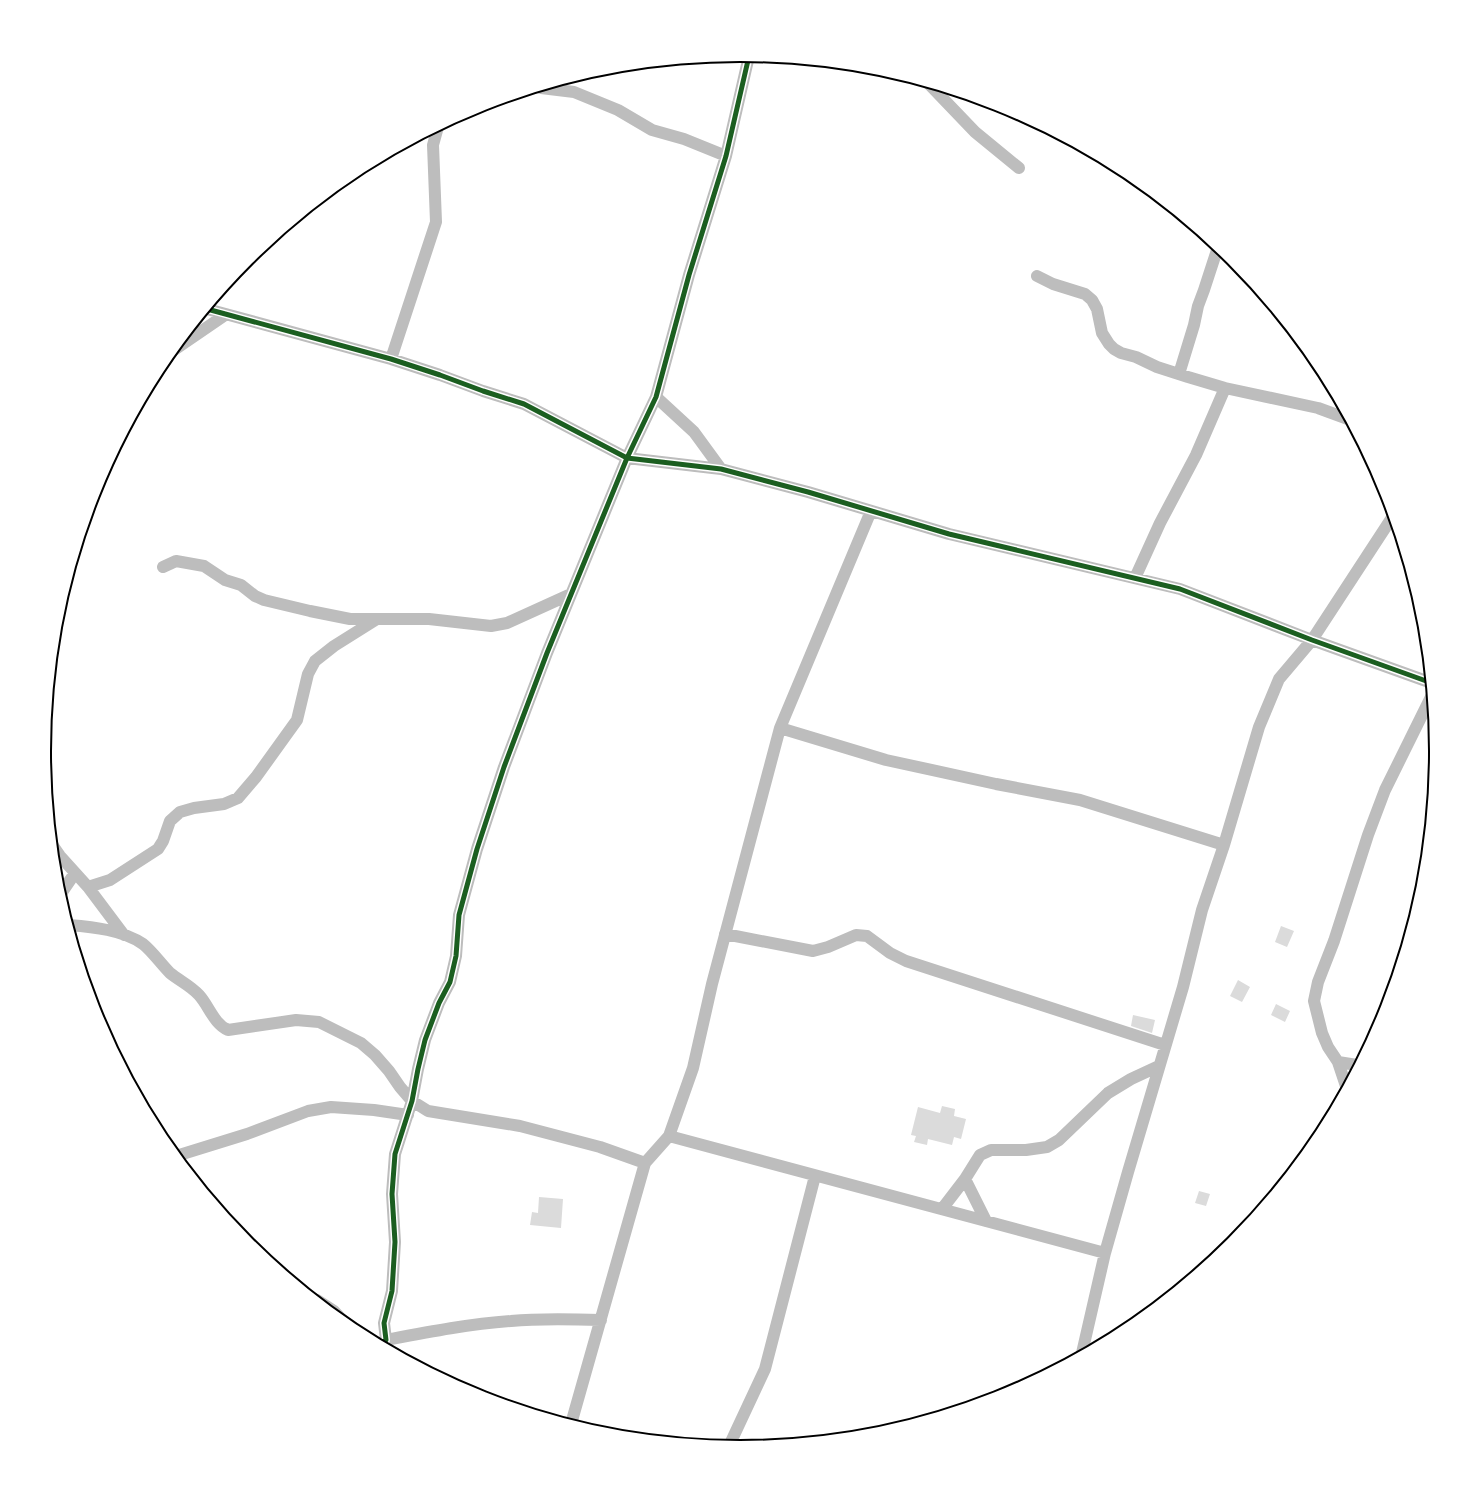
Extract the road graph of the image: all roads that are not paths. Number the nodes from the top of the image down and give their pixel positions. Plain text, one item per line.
1 (748, 62) edge
2 (550, 89) edge
3 (935, 91) edge
4 (437, 132) edge
5 (726, 156) junction
6 (1019, 168) dead end
7 (1216, 254) edge
8 (1038, 276) dead end
9 (211, 311) edge
10 (224, 315) junction
11 (186, 341) edge
12 (392, 359) junction
13 (1179, 374) junction
14 (1225, 388) junction
15 (656, 397) junction
16 (1342, 417) edge
17 (627, 458) junction
18 (720, 469) junction
19 (871, 511) junction
20 (1389, 522) edge
21 (163, 567) dead end
22 (1135, 578) junction
23 (571, 594) junction
24 (378, 618) junction
25 (1312, 640) junction
26 (1425, 681) edge
27 (1428, 704) edge
28 (780, 728) junction
29 (1224, 845) junction
30 (59, 855) edge
31 (75, 873) junction
32 (88, 887) junction
33 (65, 889) edge
34 (73, 925) edge
35 (725, 934) junction
36 (124, 935) junction
37 (1165, 1045) junction
38 (1338, 1062) junction
39 (1354, 1064) edge
40 (1159, 1066) junction
41 (1345, 1082) edge
42 (412, 1101) junction
43 (408, 1115) junction
44 (669, 1136) junction
45 (182, 1154) edge
46 (645, 1163) junction
47 (815, 1176) junction
48 (965, 1179) junction
49 (942, 1209) junction
50 (986, 1221) junction
51 (1105, 1253) junction
52 (600, 1320) junction
53 (383, 1340) edge
54 (385, 1342) edge
55 (1083, 1348) edge
56 (572, 1419) edge
57 (732, 1440) edge

1 - 5 street
2 - 5 street
3 - 6 street
4 - 12 street
5 - 15 street
7 - 13 street
8 - 13 street
9 - 10 street
10 - 11 street
10 - 12 street
12 - 17 street
13 - 14 street
14 - 16 street
14 - 22 street
15 - 17 street
15 - 18 street
17 - 18 street
17 - 23 street
18 - 19 street
19 - 22 street
19 - 28 street
20 - 25 street
21 - 24 street
22 - 25 street
23 - 24 street
23 - 42 street
24 - 32 street
25 - 26 street
25 - 29 street
27 - 38 street
28 - 29 street
28 - 35 street
29 - 37 street
30 - 31 street
31 - 32 street
31 - 33 street
32 - 36 street
34 - 36 street
35 - 37 street
35 - 44 street
36 - 42 street
37 - 40 street
38 - 39 street
38 - 41 street
40 - 48 street
40 - 51 street
42 - 43 street
42 - 46 street
43 - 45 street
43 - 53 street
44 - 46 street
44 - 47 street
46 - 52 street
47 - 49 street
47 - 57 street
48 - 49 street
48 - 50 street
49 - 50 street
50 - 51 street
51 - 55 street
52 - 54 street
52 - 56 street

